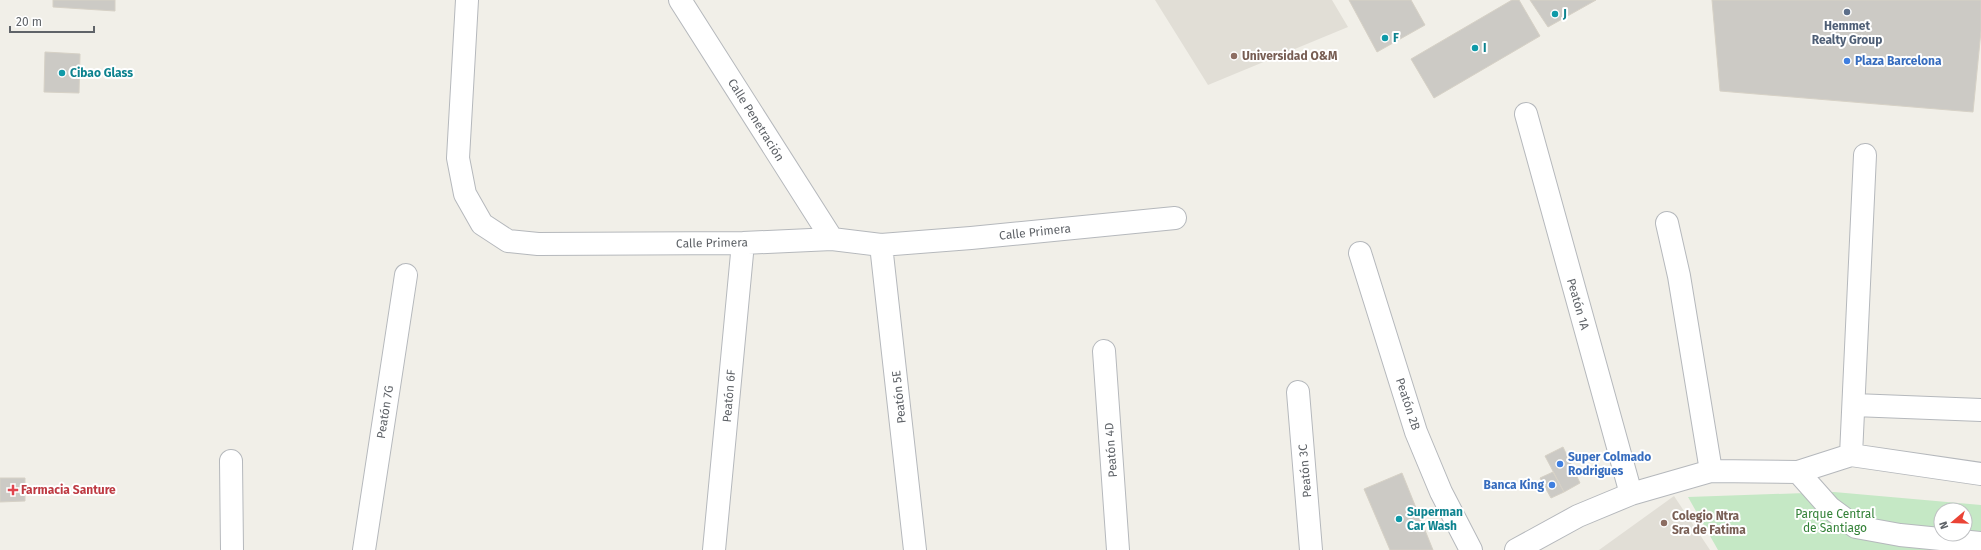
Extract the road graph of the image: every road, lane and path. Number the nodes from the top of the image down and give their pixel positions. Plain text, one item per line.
1 (467, 0) edge
2 (680, 0) edge
3 (1526, 114) dead end
4 (1865, 155) dead end
5 (1175, 218) dead end
6 (1666, 223) dead end
7 (832, 239) junction
8 (743, 243) junction
9 (881, 245) junction
10 (1360, 253) dead end
11 (406, 275) dead end
12 (1104, 351) dead end
13 (1298, 392) dead end
14 (1854, 405) junction
15 (1981, 410) edge
16 (1851, 455) junction
17 (231, 461) dead end
18 (1711, 471) junction
19 (1798, 472) junction
20 (1981, 474) edge
21 (1631, 494) junction
22 (1981, 543) edge
23 (232, 550) edge
24 (364, 550) edge
25 (714, 550) edge
26 (915, 550) edge
27 (1118, 550) edge
28 (1312, 550) edge
29 (1471, 550) edge
30 (1516, 550) edge

1 - 8 street, Calle Primera
2 - 7 street, Calle Penetración
3 - 21 street, Peatón 1A
4 - 14 street
5 - 9 street, Calle Primera
6 - 18 street
7 - 8 street, Calle Primera
7 - 9 street, Calle Primera
8 - 25 street, Peatón 6F
9 - 26 street, Peatón 5E
10 - 29 street, Peatón 2B
11 - 24 street, Peatón 7G
12 - 27 street, Peatón 4D
13 - 28 street, Peatón 3C
14 - 15 street
14 - 16 street
16 - 19 street
16 - 20 street
17 - 23 street
18 - 19 street
18 - 21 street
19 - 22 street
21 - 30 street

